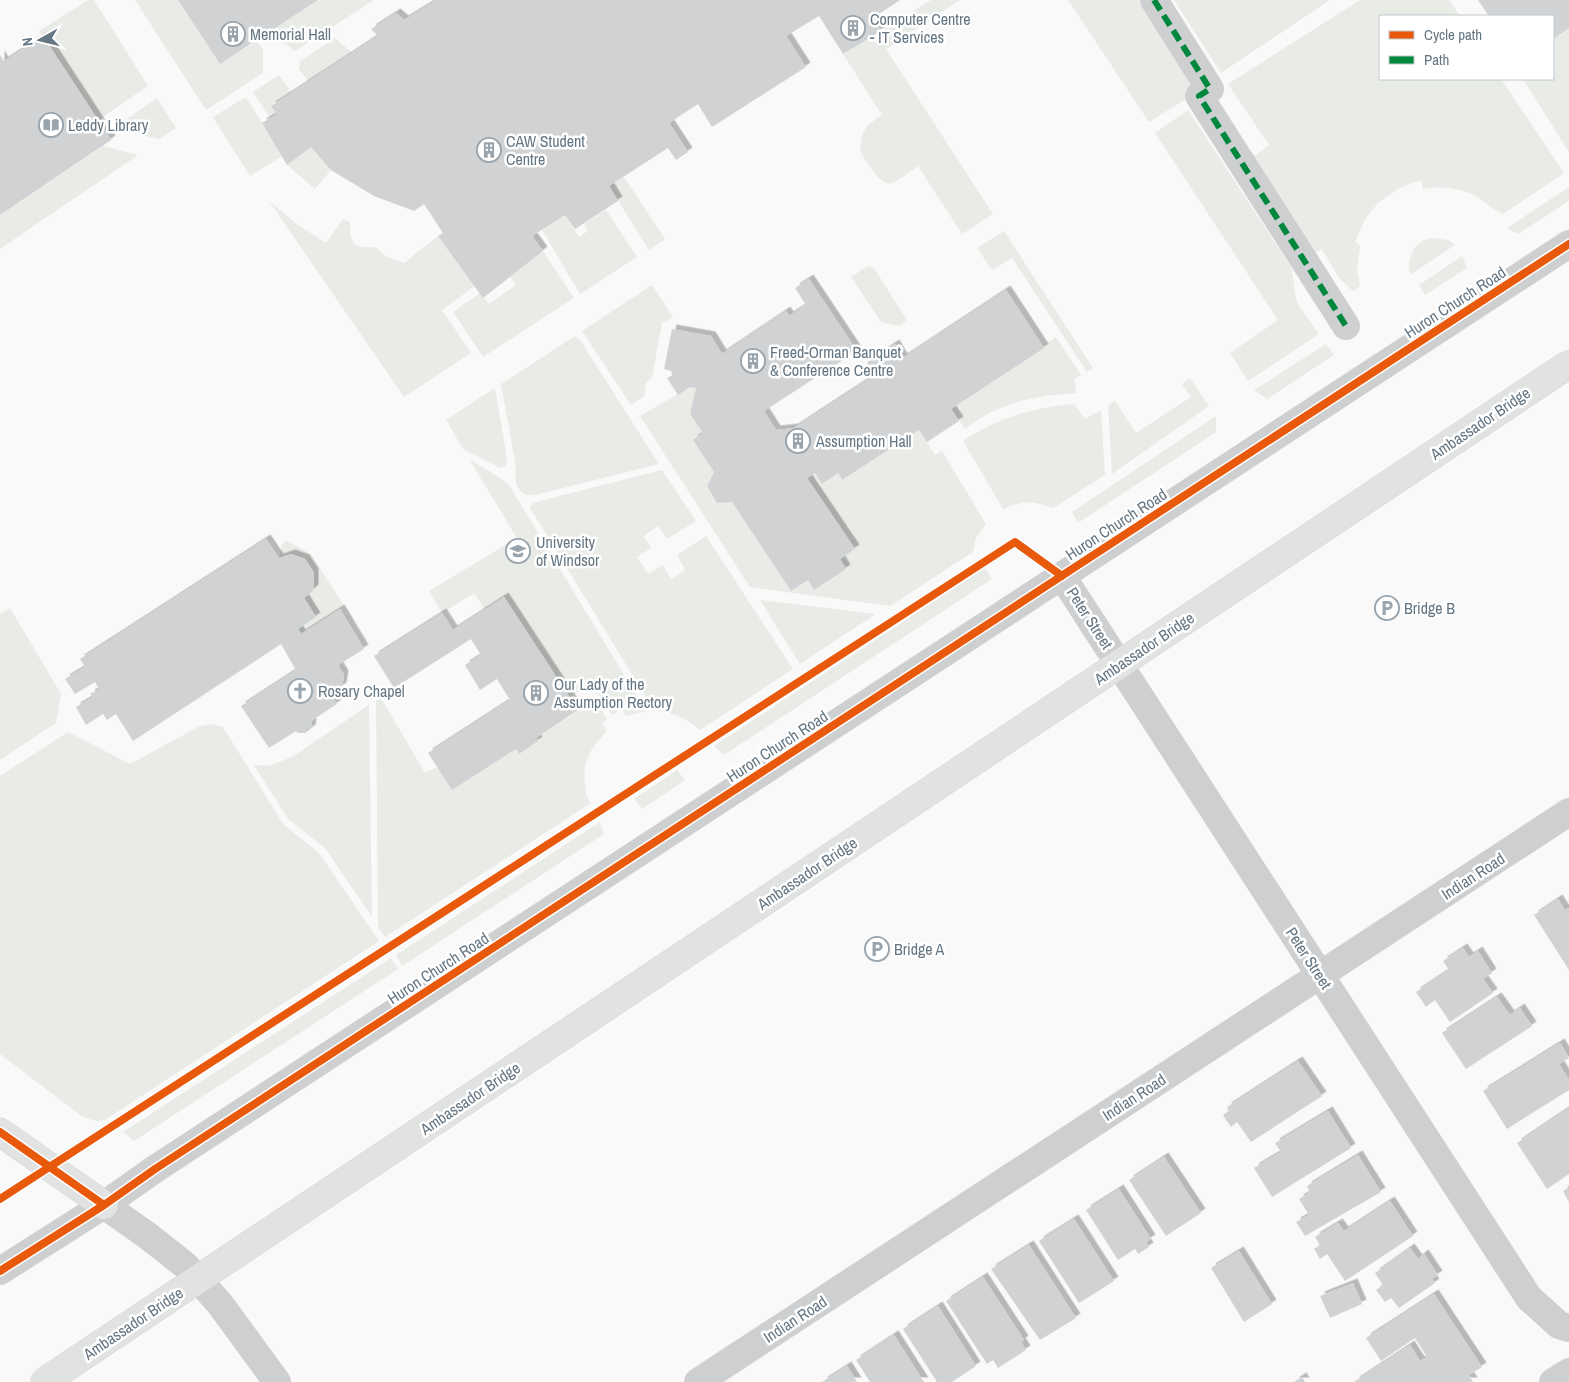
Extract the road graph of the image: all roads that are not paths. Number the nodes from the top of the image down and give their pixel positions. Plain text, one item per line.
1 (1154, 0) edge
2 (1569, 244) edge
3 (1346, 326) dead end
4 (1569, 364) edge
5 (1062, 576) junction
6 (1569, 812) edge
7 (1320, 975) junction
8 (0, 1132) edge
9 (104, 1204) junction
10 (0, 1270) edge
11 (1569, 1328) edge
12 (1569, 1372) edge
13 (44, 1382) edge
14 (277, 1382) edge
15 (698, 1382) edge
16 (1553, 1382) edge

1 - 3 street
2 - 5 street, Huron Church Road
4 - 13 main road, Ambassador Bridge, bridge
5 - 7 street, Peter Street
5 - 9 street, Huron Church Road
6 - 7 street, Indian Road
7 - 11 street, Peter Street
7 - 15 street, Indian Road
8 - 9 main road
9 - 10 street, Huron Church Road
9 - 14 street
12 - 16 street

